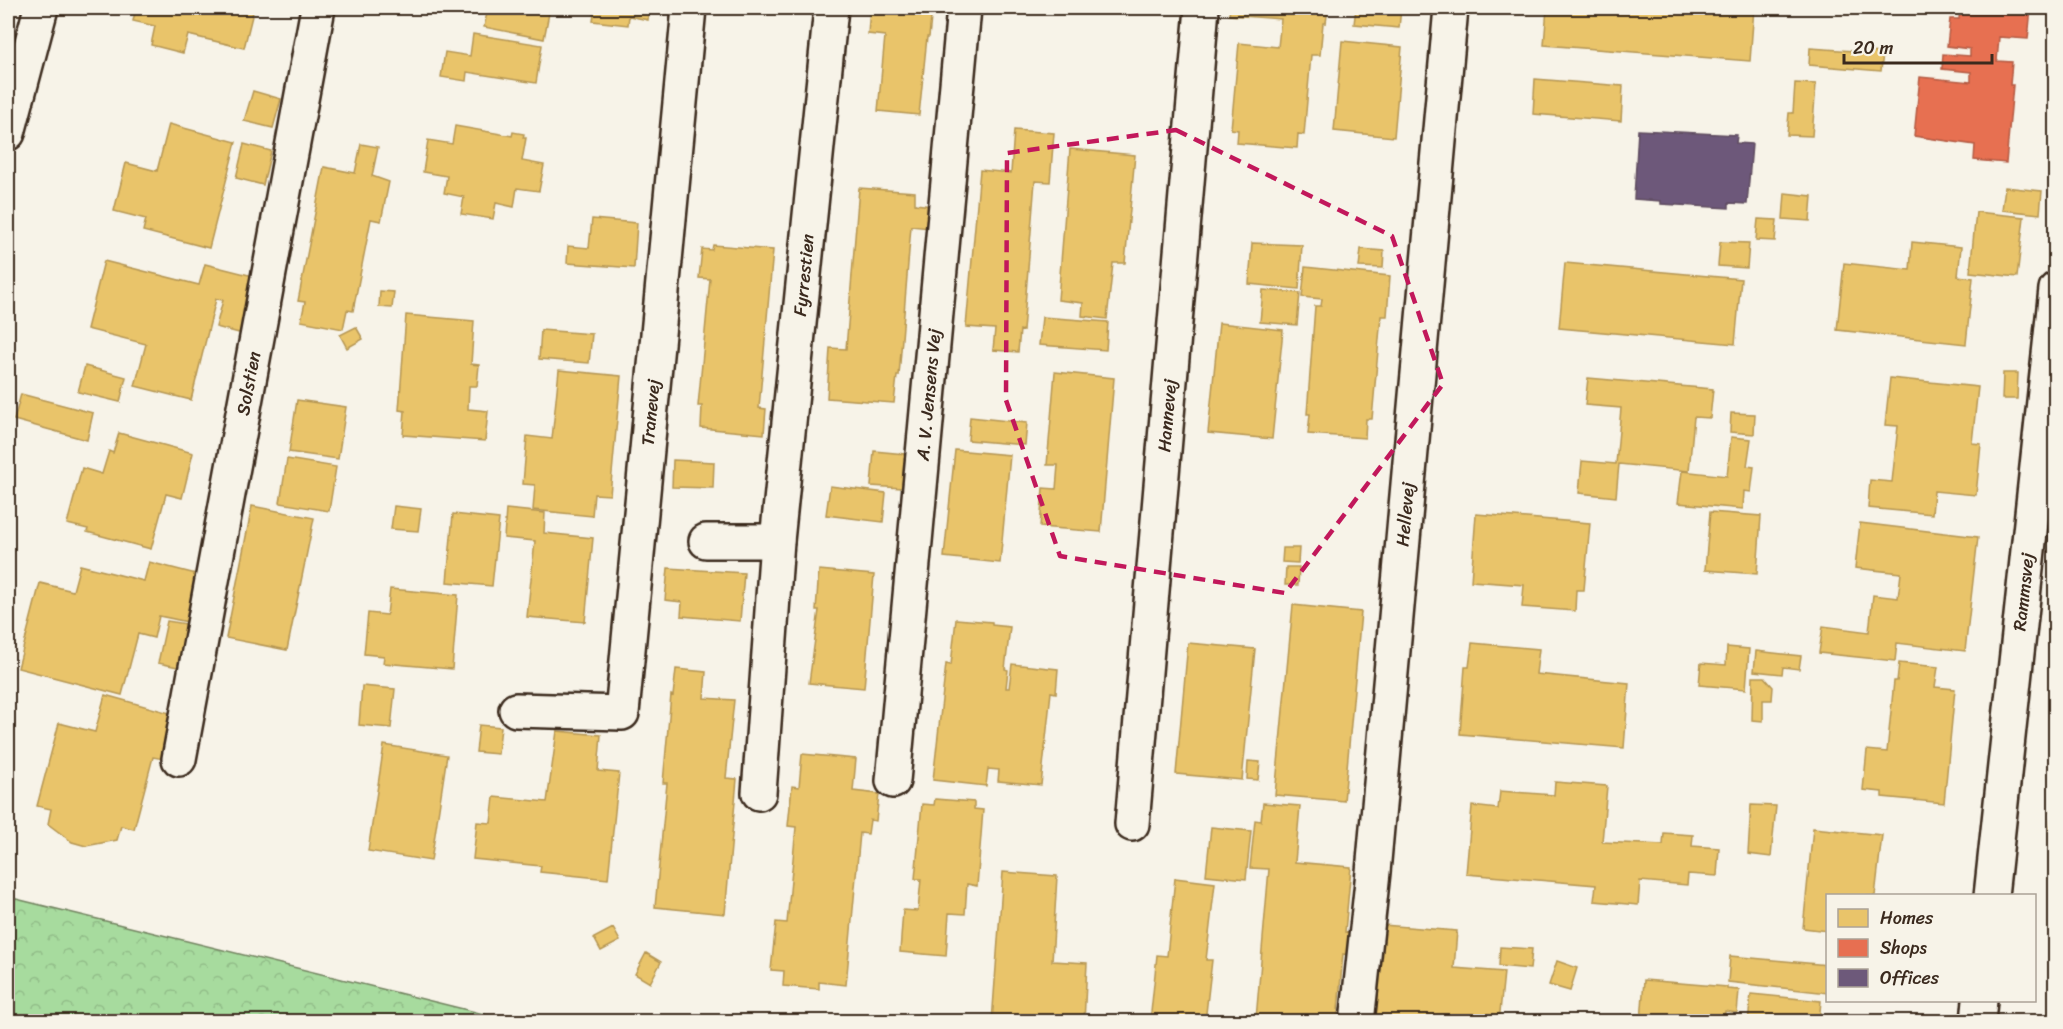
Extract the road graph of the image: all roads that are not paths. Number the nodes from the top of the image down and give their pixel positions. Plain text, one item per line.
1 (41, 8) edge
2 (318, 8) edge
3 (689, 8) edge
4 (831, 8) edge
5 (964, 8) edge
6 (1202, 8) edge
7 (1451, 8) edge
8 (8, 133) edge
9 (2055, 289) edge
10 (706, 541) dead end
11 (777, 541) junction
12 (516, 710) dead end
13 (178, 759) dead end
14 (893, 781) dead end
15 (759, 793) dead end
16 (1132, 824) dead end
17 (1991, 894) edge
18 (1980, 1002) edge
19 (1357, 1022) edge
20 (1977, 1022) edge

1 - 8 street
2 - 13 street, Solstien
3 - 12 street, Tranevej
4 - 11 street, Fyrrestien
5 - 14 street, A. V. Jensens Vej
6 - 16 street, Hannevej
7 - 19 street, Hellevej
9 - 17 street, Rammsvej
10 - 11 street
11 - 15 street, Fyrrestien
18 - 20 street

